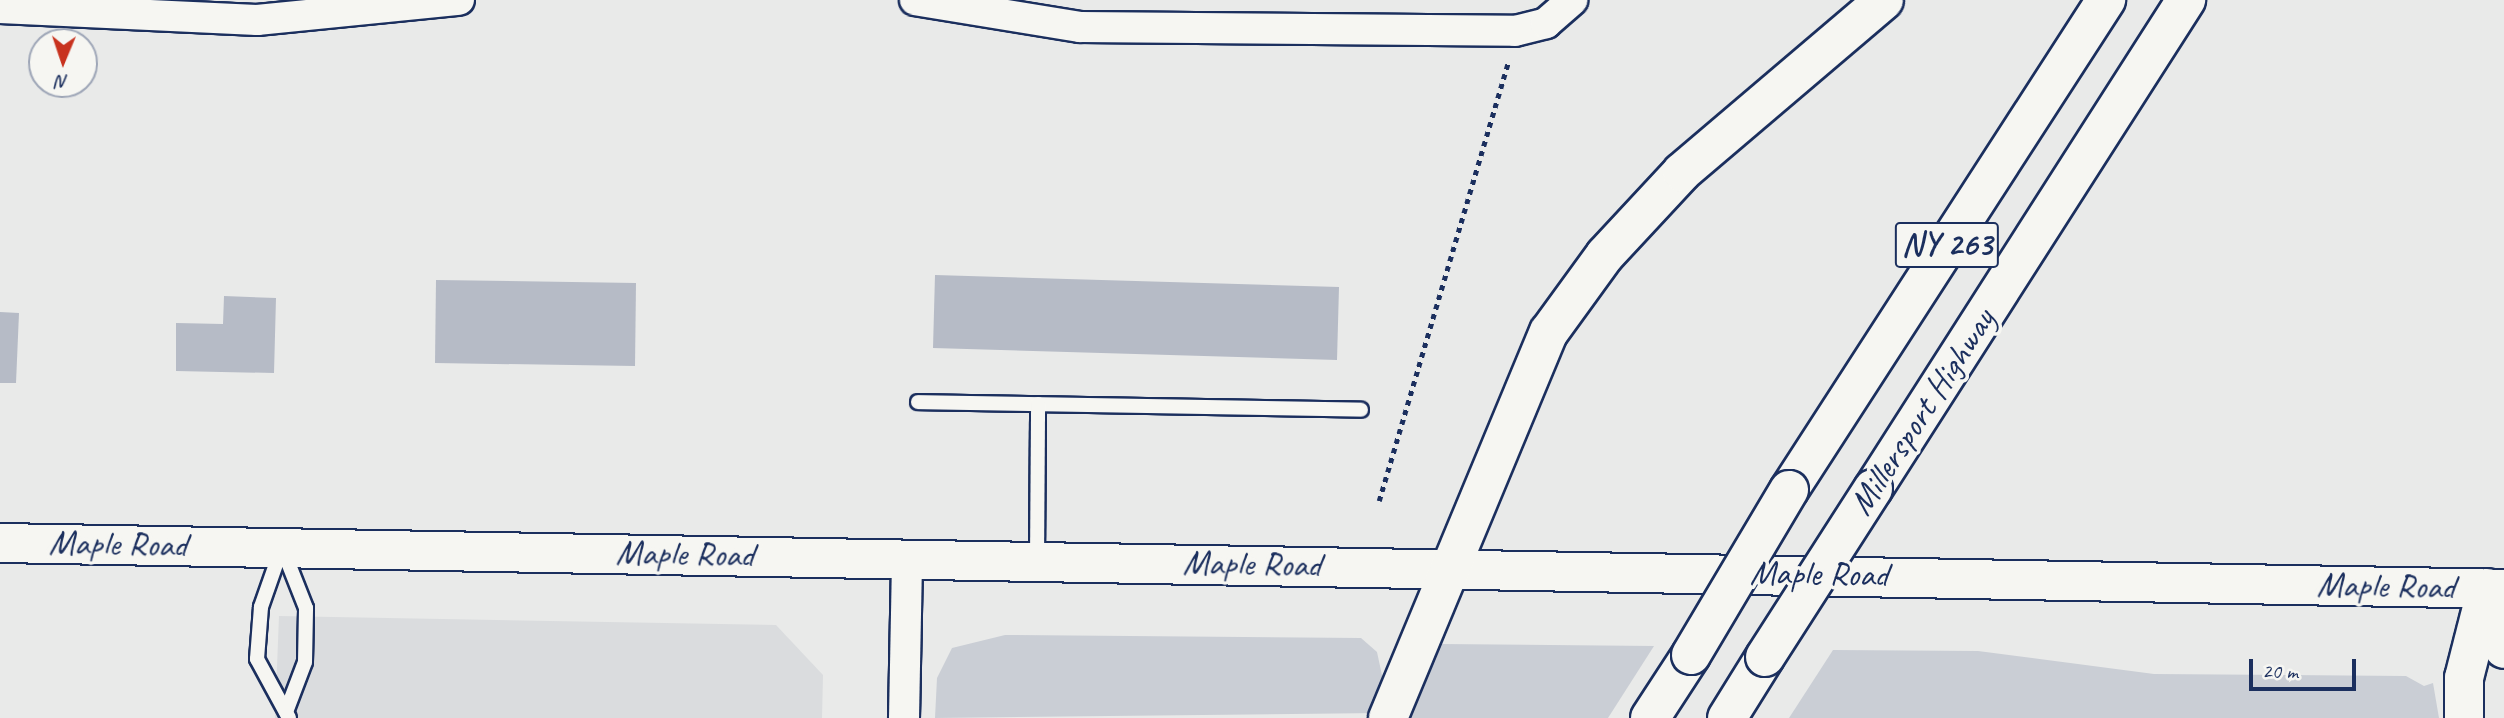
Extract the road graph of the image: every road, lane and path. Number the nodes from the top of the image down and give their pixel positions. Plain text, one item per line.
1 (459, 0) edge
2 (915, 0) edge
3 (1572, 0) edge
4 (1884, 0) edge
5 (2106, 0) edge
6 (2186, 0) edge
7 (0, 8) edge
8 (173, 8) edge
9 (1515, 31) junction
10 (918, 402) dead end
11 (1038, 404) junction
12 (1361, 410) dead end
13 (1379, 501) dead end
14 (0, 543) edge
15 (282, 547) junction
16 (907, 558) junction
17 (1037, 560) junction
18 (1449, 567) junction
19 (2496, 588) edge
20 (2504, 649) edge
21 (1765, 657) junction
22 (288, 715) edge
23 (904, 718) edge
24 (1388, 718) edge
25 (1650, 718) edge
26 (1727, 718) edge
27 (1747, 718) edge
28 (2464, 718) edge

1 - 8 street
2 - 9 street
3 - 9 street
4 - 18 main road
5 - 25 main road, Millersport Highway / NY 263, bridge
6 - 21 main road, Millersport Highway / NY 263, bridge
7 - 8 street
9 - 13 path
10 - 11 lane
11 - 12 lane
11 - 17 lane
14 - 15 main road, Maple Road
15 - 16 main road, Maple Road
15 - 22 lane
15 - 22 lane
16 - 17 main road, Maple Road
16 - 23 street
17 - 18 main road, Maple Road
18 - 19 main road, Maple Road
18 - 24 main road
19 - 20 main road
19 - 28 main road
21 - 26 main road, Millersport Highway / NY 263
21 - 27 main road

